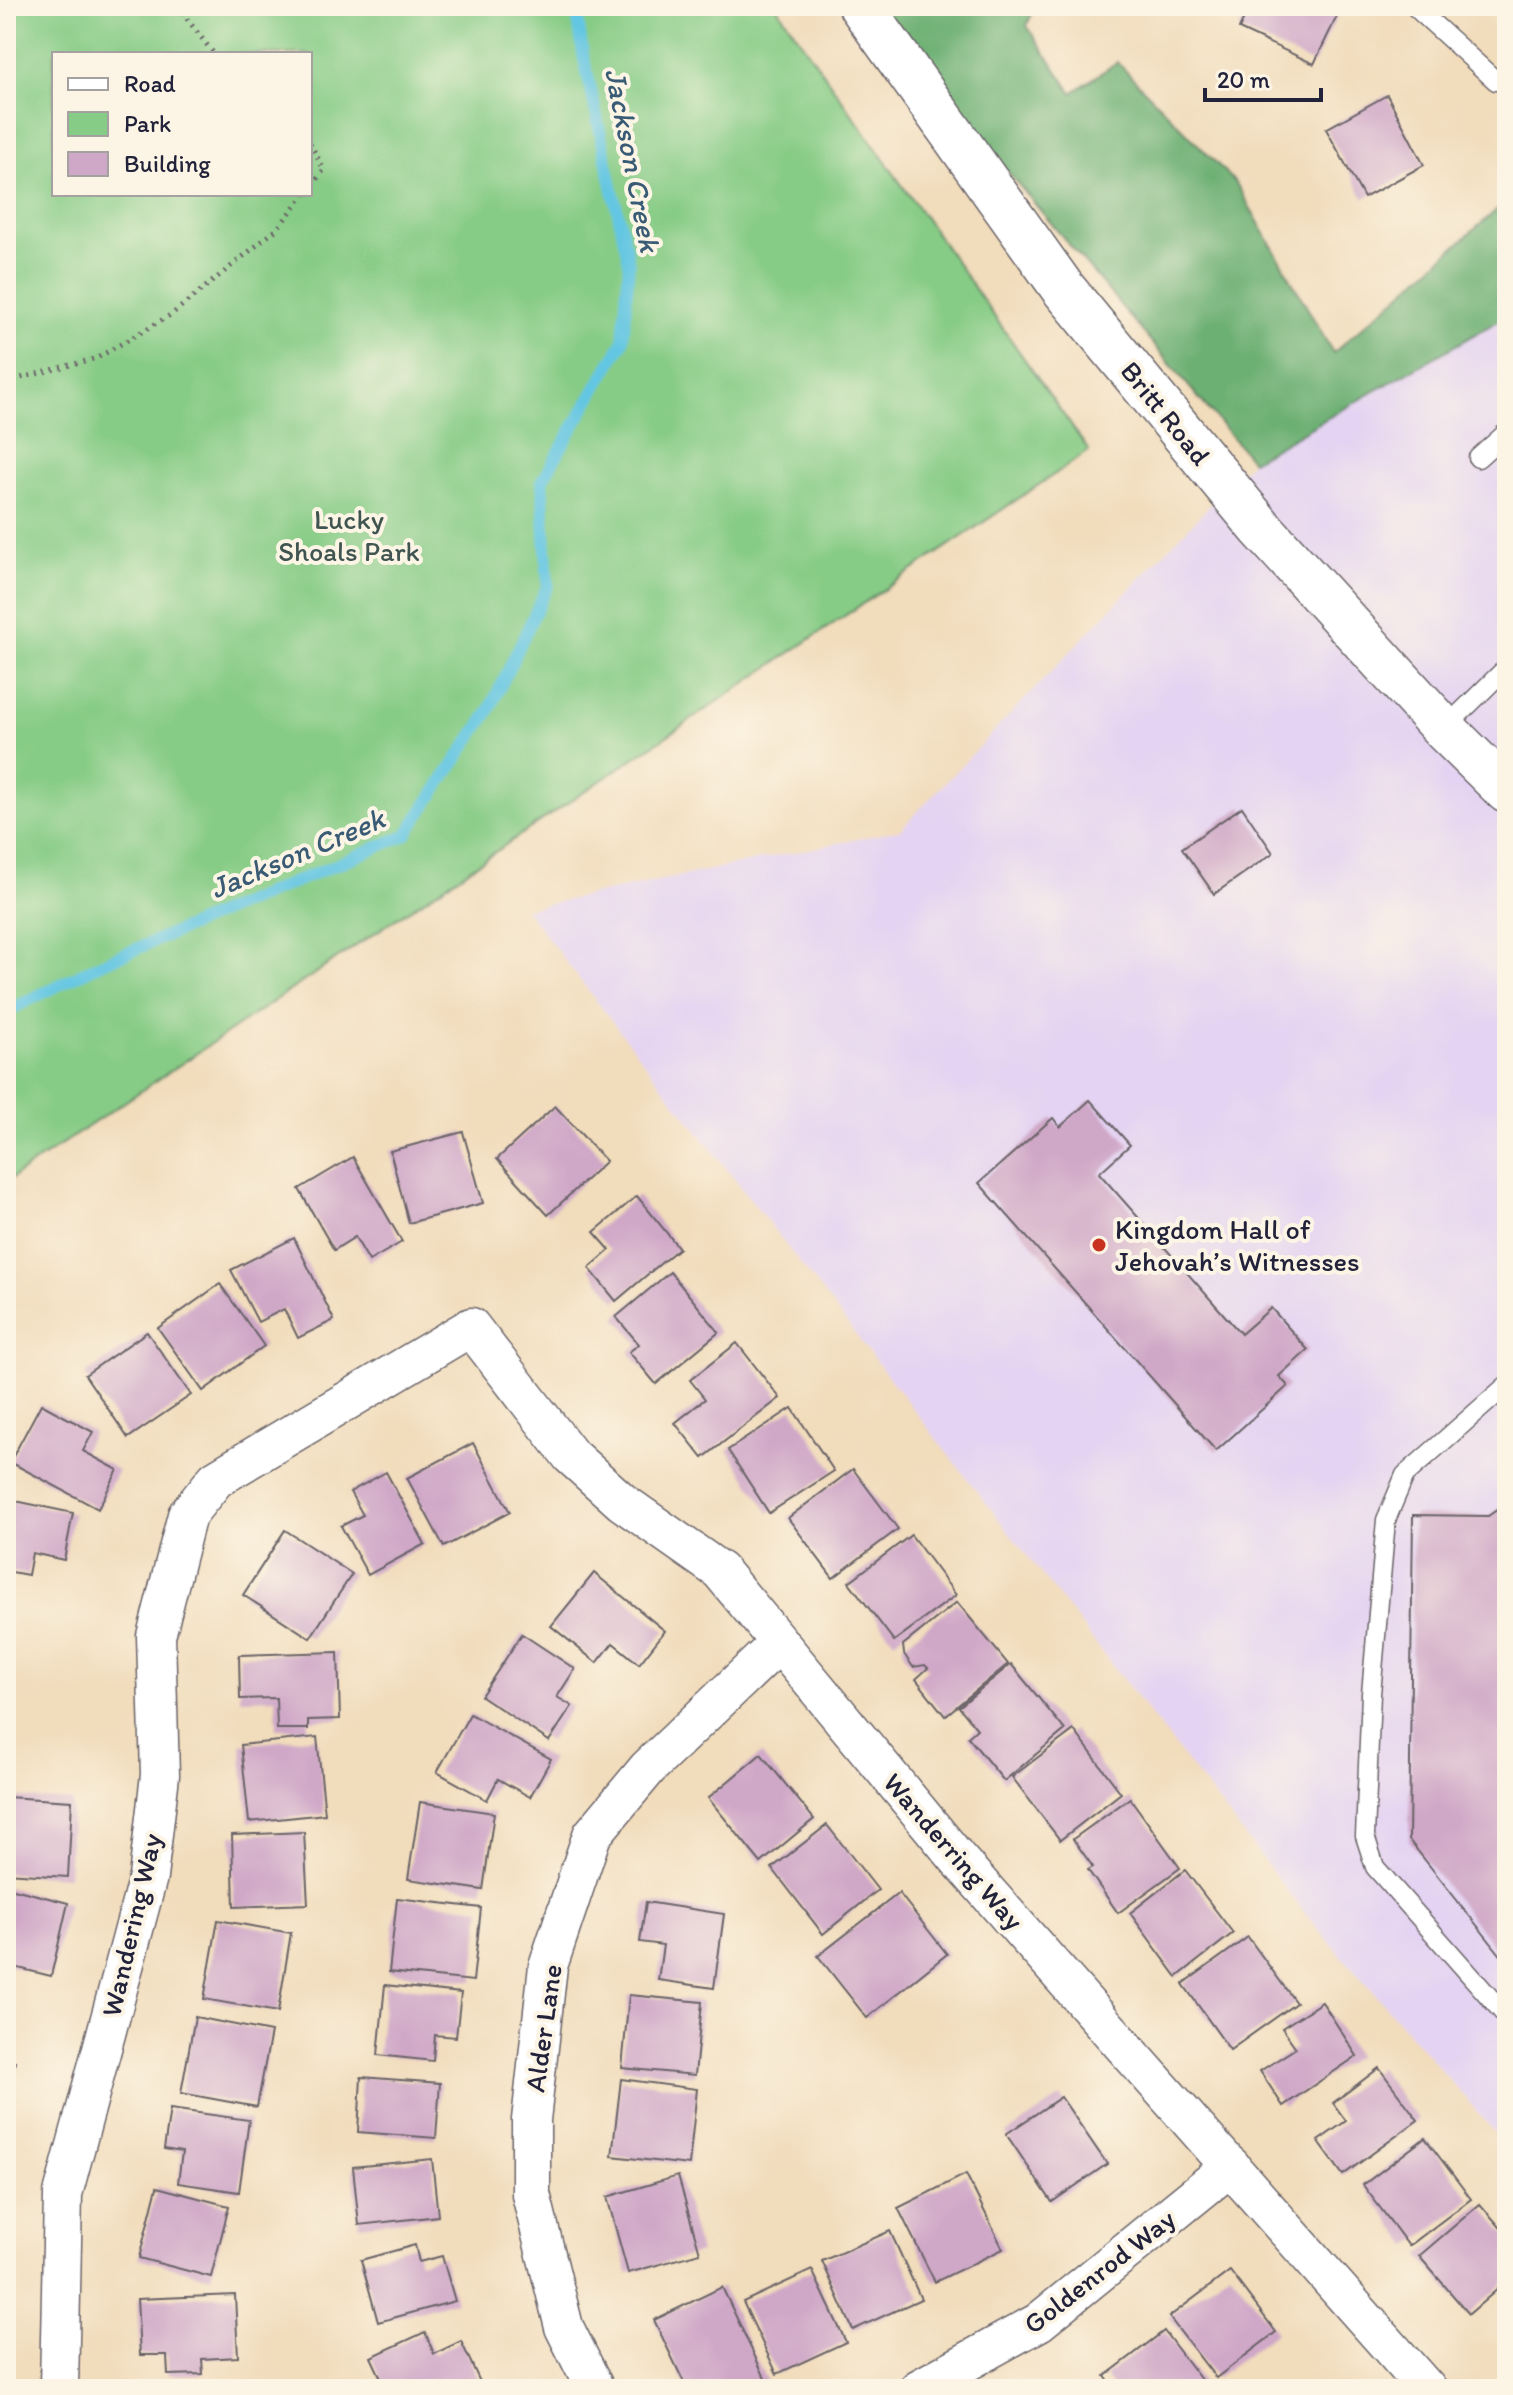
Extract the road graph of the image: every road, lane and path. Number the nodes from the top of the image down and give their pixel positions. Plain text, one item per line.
1 (177, 6) edge
2 (861, 6) edge
3 (1414, 6) edge
4 (212, 52) edge
5 (1496, 81) dead end
6 (312, 147) edge
7 (312, 185) edge
8 (303, 196) edge
9 (6, 382) edge
10 (1507, 432) edge
11 (1478, 458) dead end
12 (1507, 667) edge
13 (1444, 729) junction
14 (1507, 791) edge
15 (471, 1327) joint
16 (1507, 1385) edge
17 (779, 1643) junction
18 (1507, 2017) edge
19 (1231, 2166) junction
20 (59, 2389) edge
21 (595, 2389) edge
22 (918, 2389) edge
23 (1427, 2389) edge

1 - 4 path
2 - 13 street, Britt Road
3 - 5 lane
6 - 7 path
8 - 9 path
10 - 11 lane
12 - 13 lane
13 - 14 street, Britt Road
15 - 17 street, Wanderring Way
15 - 20 street, Wandering Way
16 - 18 lane
17 - 19 street, Wanderring Way
17 - 21 street, Alder Lane
19 - 22 street, Goldenrod Way
19 - 23 street, Wanderring Way

